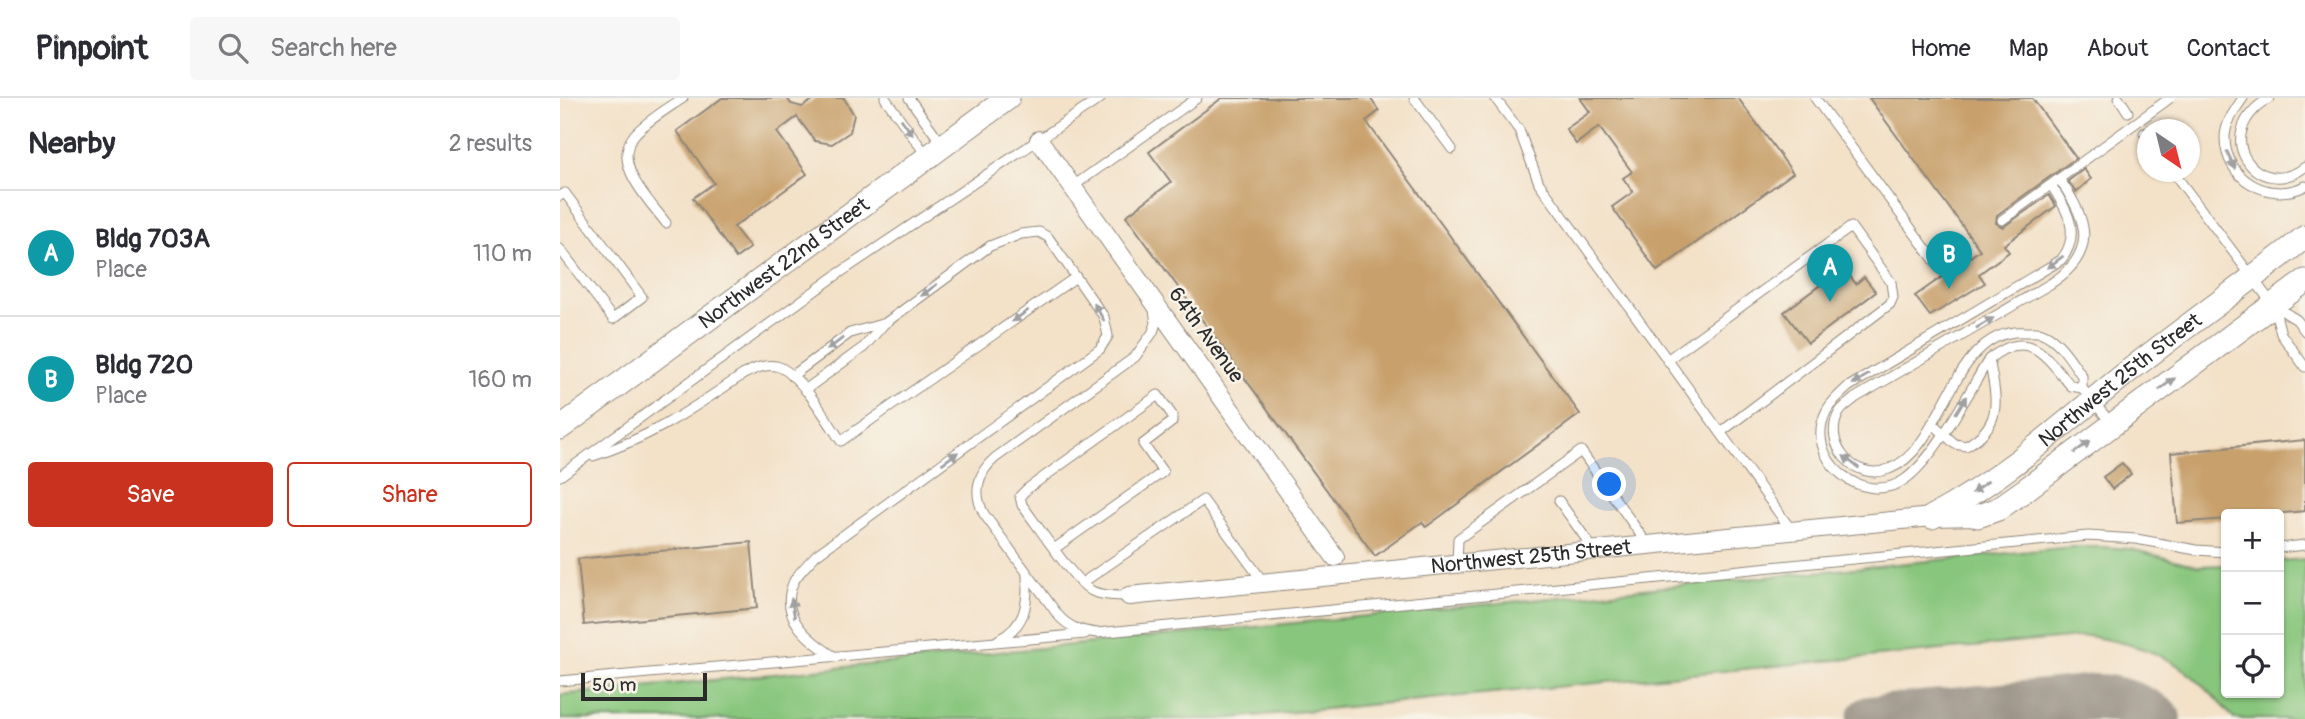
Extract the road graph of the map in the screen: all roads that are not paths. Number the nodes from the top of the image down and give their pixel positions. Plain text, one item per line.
1 (683, 98) edge
2 (885, 98) edge
3 (909, 98) edge
4 (1008, 98) edge
5 (1101, 98) edge
6 (1197, 98) edge
7 (1414, 98) edge
8 (1495, 98) edge
9 (1815, 98) edge
10 (2119, 98) edge
11 (2170, 98) edge
12 (2243, 98) edge
13 (2270, 98) edge
14 (2128, 111) dead end
15 (1039, 141) junction
16 (1452, 149) dead end
17 (936, 151) junction
18 (2305, 167) edge
19 (2055, 182) junction
20 (2181, 182) edge
21 (2305, 186) edge
22 (1072, 187) junction
23 (560, 196) edge
24 (2002, 220) dead end
25 (666, 223) dead end
26 (2305, 237) edge
27 (560, 248) edge
28 (1940, 268) dead end
29 (1076, 277) junction
30 (2253, 278) junction
31 (2305, 281) edge
32 (1154, 301) junction
33 (2273, 304) junction
34 (884, 324) junction
35 (2305, 331) edge
36 (1989, 359) junction
37 (1667, 360) junction
38 (2305, 367) edge
39 (792, 376) junction
40 (805, 390) junction
41 (2087, 394) junction
42 (1932, 423) junction
43 (2112, 424) junction
44 (560, 428) edge
45 (1721, 432) junction
46 (1943, 433) junction
47 (584, 458) junction
48 (560, 476) edge
49 (1559, 501) dead end
50 (1978, 516) joint
51 (1932, 517) junction
52 (1792, 531) junction
53 (1648, 545) junction
54 (2305, 545) edge
55 (2284, 547) edge
56 (1054, 549) junction
57 (1594, 550) junction
58 (2221, 552) edge
59 (1335, 557) dead end
60 (1457, 564) junction
61 (1027, 573) junction
62 (1082, 583) junction
63 (1264, 583) junction
64 (1129, 596) joint
65 (1097, 633) junction
66 (990, 643) junction
67 (835, 657) junction
68 (560, 681) edge

1 - 25 lane
2 -> 17 lane
3 - 17 lane
4 - 17 street, Northwest 22nd Street
5 - 15 lane
6 - 22 lane
7 - 16 lane
8 - 37 lane
9 - 28 lane
10 - 14 lane
11 - 19 lane, bridge
12 -> 21 lane
13 - 18 lane
15 - 22 street, 64th Avenue
15 - 47 lane
17 - 44 street, Northwest 22nd Street
19 - 24 lane
42 -> 19 lane
19 -> 46 lane
20 - 30 lane
22 - 32 street, 64th Avenue
23 - 27 lane
26 - 30 street, Northwest 25th Street
29 -> 34 lane
29 -> 40 lane
67 -> 29 lane
30 - 33 lane
30 - 41 street, Northwest 25th Street
31 - 33 street, Northwest 25th Street
32 - 59 street, 64th Avenue
32 - 61 lane
33 - 35 lane
33 - 38 lane
43 -> 33 street, Northwest 25th Street
34 -> 39 lane
34 - 40 lane
36 - 41 lane
46 -> 36 lane
36 - 46 lane
37 - 45 lane
37 - 45 lane
39 - 40 lane
39 - 47 lane
41 - 42 lane
41 - 43 lane
41 -> 51 street, Northwest 25th Street
42 - 46 lane
50 -> 43 street, Northwest 25th Street
45 - 52 lane
47 - 48 lane
49 - 57 lane
50 - 51 street, Northwest 25th Street
51 - 52 street, Northwest 25th Street
52 - 53 street, Northwest 25th Street
53 - 57 street, Northwest 25th Street
53 - 60 lane
54 - 55 lane
56 - 56 lane
56 - 62 lane
57 - 60 street, Northwest 25th Street
58 - 65 lane
60 - 63 street, Northwest 25th Street
61 - 65 lane
61 - 66 lane
62 - 63 lane
62 - 64 lane
63 - 64 street, Northwest 25th Street
65 - 66 lane
66 - 67 lane
67 - 68 lane

